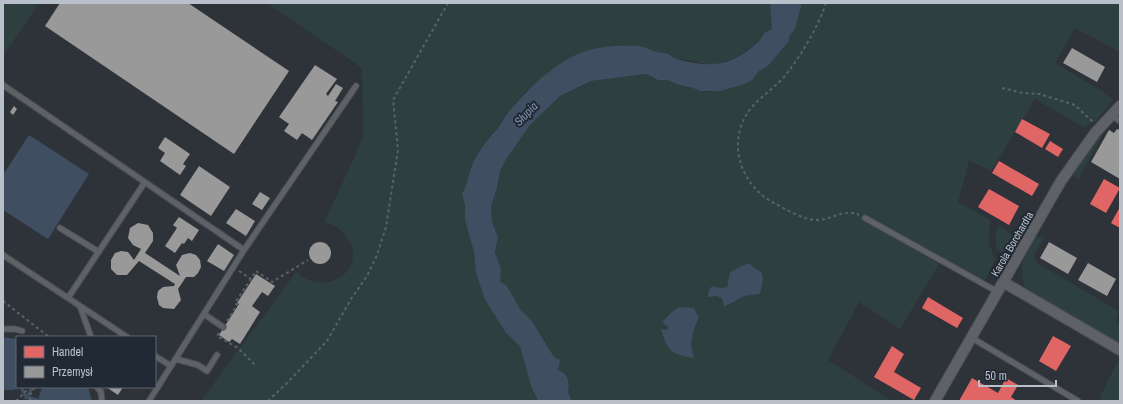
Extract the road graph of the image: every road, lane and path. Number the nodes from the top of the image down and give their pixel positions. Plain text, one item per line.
1 (448, 3) edge
2 (826, 3) edge
3 (3, 85) edge
4 (356, 86) dead end
5 (1002, 88) dead end
6 (1120, 106) edge
7 (1111, 115) junction
8 (1120, 121) edge
9 (1098, 129) junction
10 (145, 182) junction
11 (865, 218) joint
12 (60, 228) dead end
13 (244, 250) junction
14 (98, 252) junction
15 (3, 255) edge
16 (308, 260) dead end
17 (233, 267) junction
18 (251, 279) junction
19 (1003, 282) junction
20 (998, 292) junction
21 (68, 298) junction
22 (3, 301) edge
23 (80, 306) junction
24 (204, 314) junction
25 (223, 327) junction
26 (3, 329) edge
27 (22, 331) dead end
28 (48, 336) edge
29 (91, 336) edge
30 (125, 336) edge
31 (972, 338) junction
32 (1120, 350) edge
33 (217, 355) dead end
34 (156, 357) edge
35 (176, 359) junction
36 (171, 366) junction
37 (256, 366) dead end
38 (29, 388) edge
39 (36, 388) edge
40 (98, 388) edge
41 (30, 399) edge
42 (16, 401) edge
43 (102, 401) edge
44 (149, 401) edge
45 (268, 401) edge
46 (935, 401) edge
47 (1078, 401) edge

1 - 45 path
2 - 11 path
3 - 10 lane
4 - 13 lane
5 - 9 path
6 - 7 street, Karola Borchardta
7 - 8 lane
7 - 9 street, Karola Borchardta
9 - 19 street, Karola Borchardta
10 - 13 lane
10 - 14 lane
11 - 20 lane
12 - 14 lane
13 - 17 lane
14 - 21 lane
15 - 21 lane
16 - 18 path
17 - 18 path
17 - 24 lane
18 - 25 path
19 - 20 street, Karola Borchardta
19 - 32 street
20 - 31 street, Karola Borchardta
21 - 23 lane
22 - 28 path
23 - 29 lane
23 - 30 lane
24 - 25 lane
24 - 35 lane
25 - 37 path
26 - 27 lane
31 - 46 street, Karola Borchardta
31 - 47 lane
33 - 35 lane
34 - 36 lane
35 - 36 lane
36 - 44 lane
38 - 42 path
39 - 41 path
40 - 43 lane

